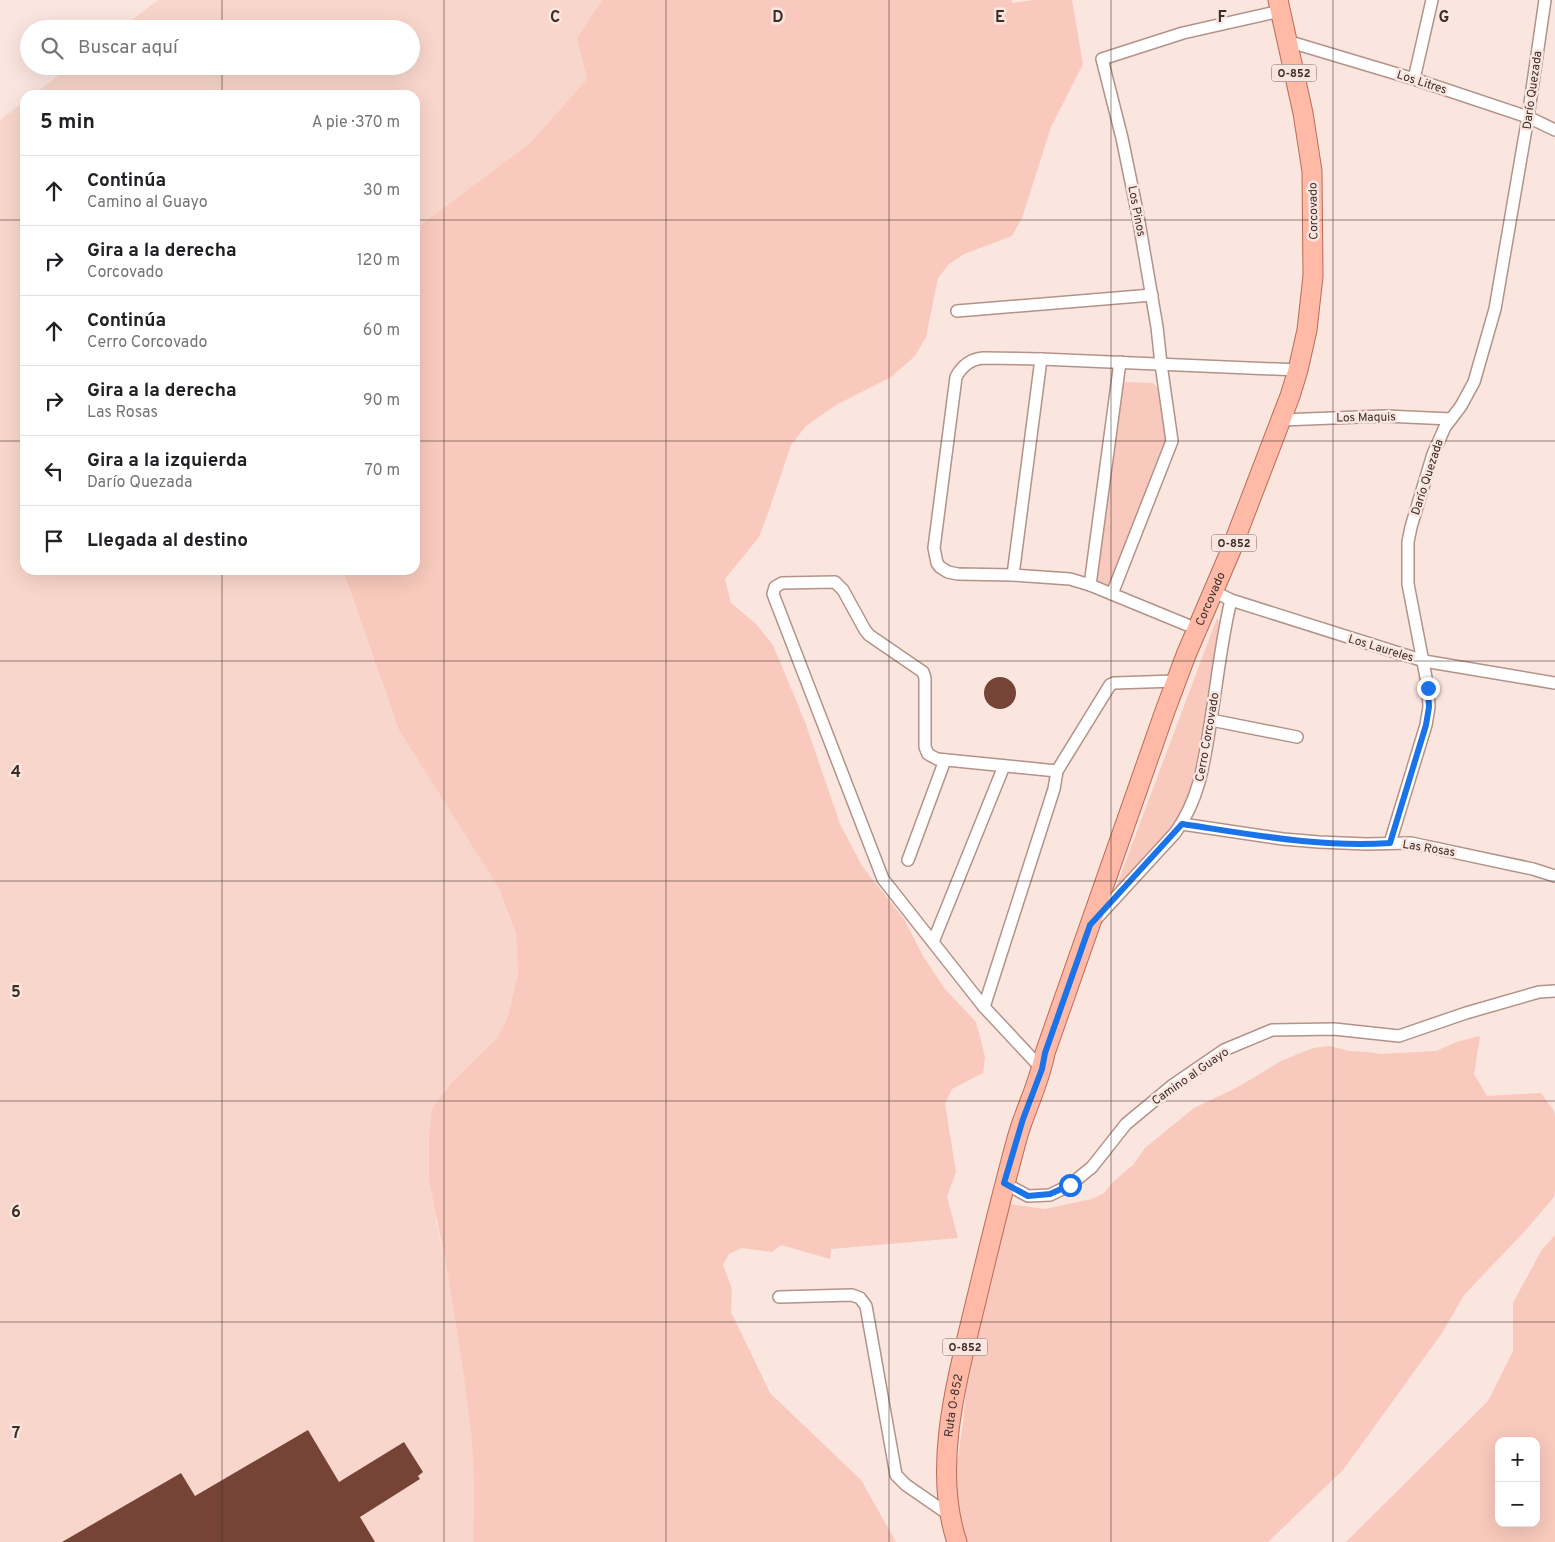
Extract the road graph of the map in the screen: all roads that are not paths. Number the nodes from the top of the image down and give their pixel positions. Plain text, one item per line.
1 (1432, 0) edge
2 (1544, 0) edge
3 (1279, 6) edge
4 (1287, 41) junction
5 (1414, 79) junction
6 (1528, 117) junction
7 (1555, 130) edge
8 (1152, 295) junction
9 (956, 311) dead end
10 (1041, 359) junction
11 (1120, 362) junction
12 (1161, 364) junction
13 (1298, 370) junction
14 (1451, 419) junction
15 (1280, 420) junction
16 (1013, 575) junction
17 (1090, 586) junction
18 (1214, 591) junction
19 (1112, 594) junction
20 (1231, 600) junction
21 (1197, 629) junction
22 (1424, 661) junction
23 (1176, 681) junction
24 (1555, 683) edge
25 (1211, 720) junction
26 (1297, 737) dead end
27 (945, 760) junction
28 (1004, 766) junction
29 (1057, 772) junction
30 (1182, 824) junction
31 (1390, 843) junction
32 (908, 860) dead end
33 (1555, 876) edge
34 (1090, 925) junction
35 (933, 942) junction
36 (1555, 991) edge
37 (984, 1007) junction
38 (1042, 1069) junction
39 (1004, 1183) junction
40 (779, 1297) dead end
41 (948, 1514) junction
42 (957, 1542) edge

1 - 5 street
2 - 6 street, Darío Quezada
3 - 4 main road, Corcovado / O-852
3 - 8 street, Los Pinos
4 - 5 street, Los Litres
4 - 13 main road, Corcovado / O-852
5 - 6 street, Los Litres
6 - 7 street, Los Litres
6 - 14 street, Darío Quezada
8 - 9 street
8 - 12 street, Los Pinos
10 - 11 street
10 - 16 street
10 - 16 street
11 - 12 street
11 - 17 street
12 - 13 street
12 - 19 street, Los Pinos
13 - 15 main road, Corcovado / O-852
14 - 15 street, Los Maquis
14 - 22 street, Darío Quezada
15 - 18 main road, Corcovado / O-852
16 - 17 street
17 - 19 street
18 - 20 street, Los Laureles
18 - 21 main road, Corcovado / O-852
19 - 21 street
20 - 22 street, Los Laureles
20 - 25 street, Cerro Corcovado
21 - 23 main road, Corcovado / O-852
22 - 24 street, Los Laureles
22 - 31 street, Darío Quezada
23 - 29 street
23 - 34 main road, Corcovado / O-852
25 - 26 street
25 - 30 street, Cerro Corcovado
27 - 28 street
27 - 32 street
27 - 35 street
28 - 29 street
28 - 35 street
29 - 37 street
30 - 31 street, Las Rosas
30 - 34 street, Cerro Corcovado
31 - 33 street, Las Rosas
34 - 38 main road, Corcovado / O-852
35 - 37 street
36 - 39 street, Camino al Guayo
37 - 38 street
38 - 39 main road, Corcovado / O-852
39 - 41 main road, Ruta O-852 / O-852
40 - 41 street
41 - 42 main road, Ruta O-852 / O-852

